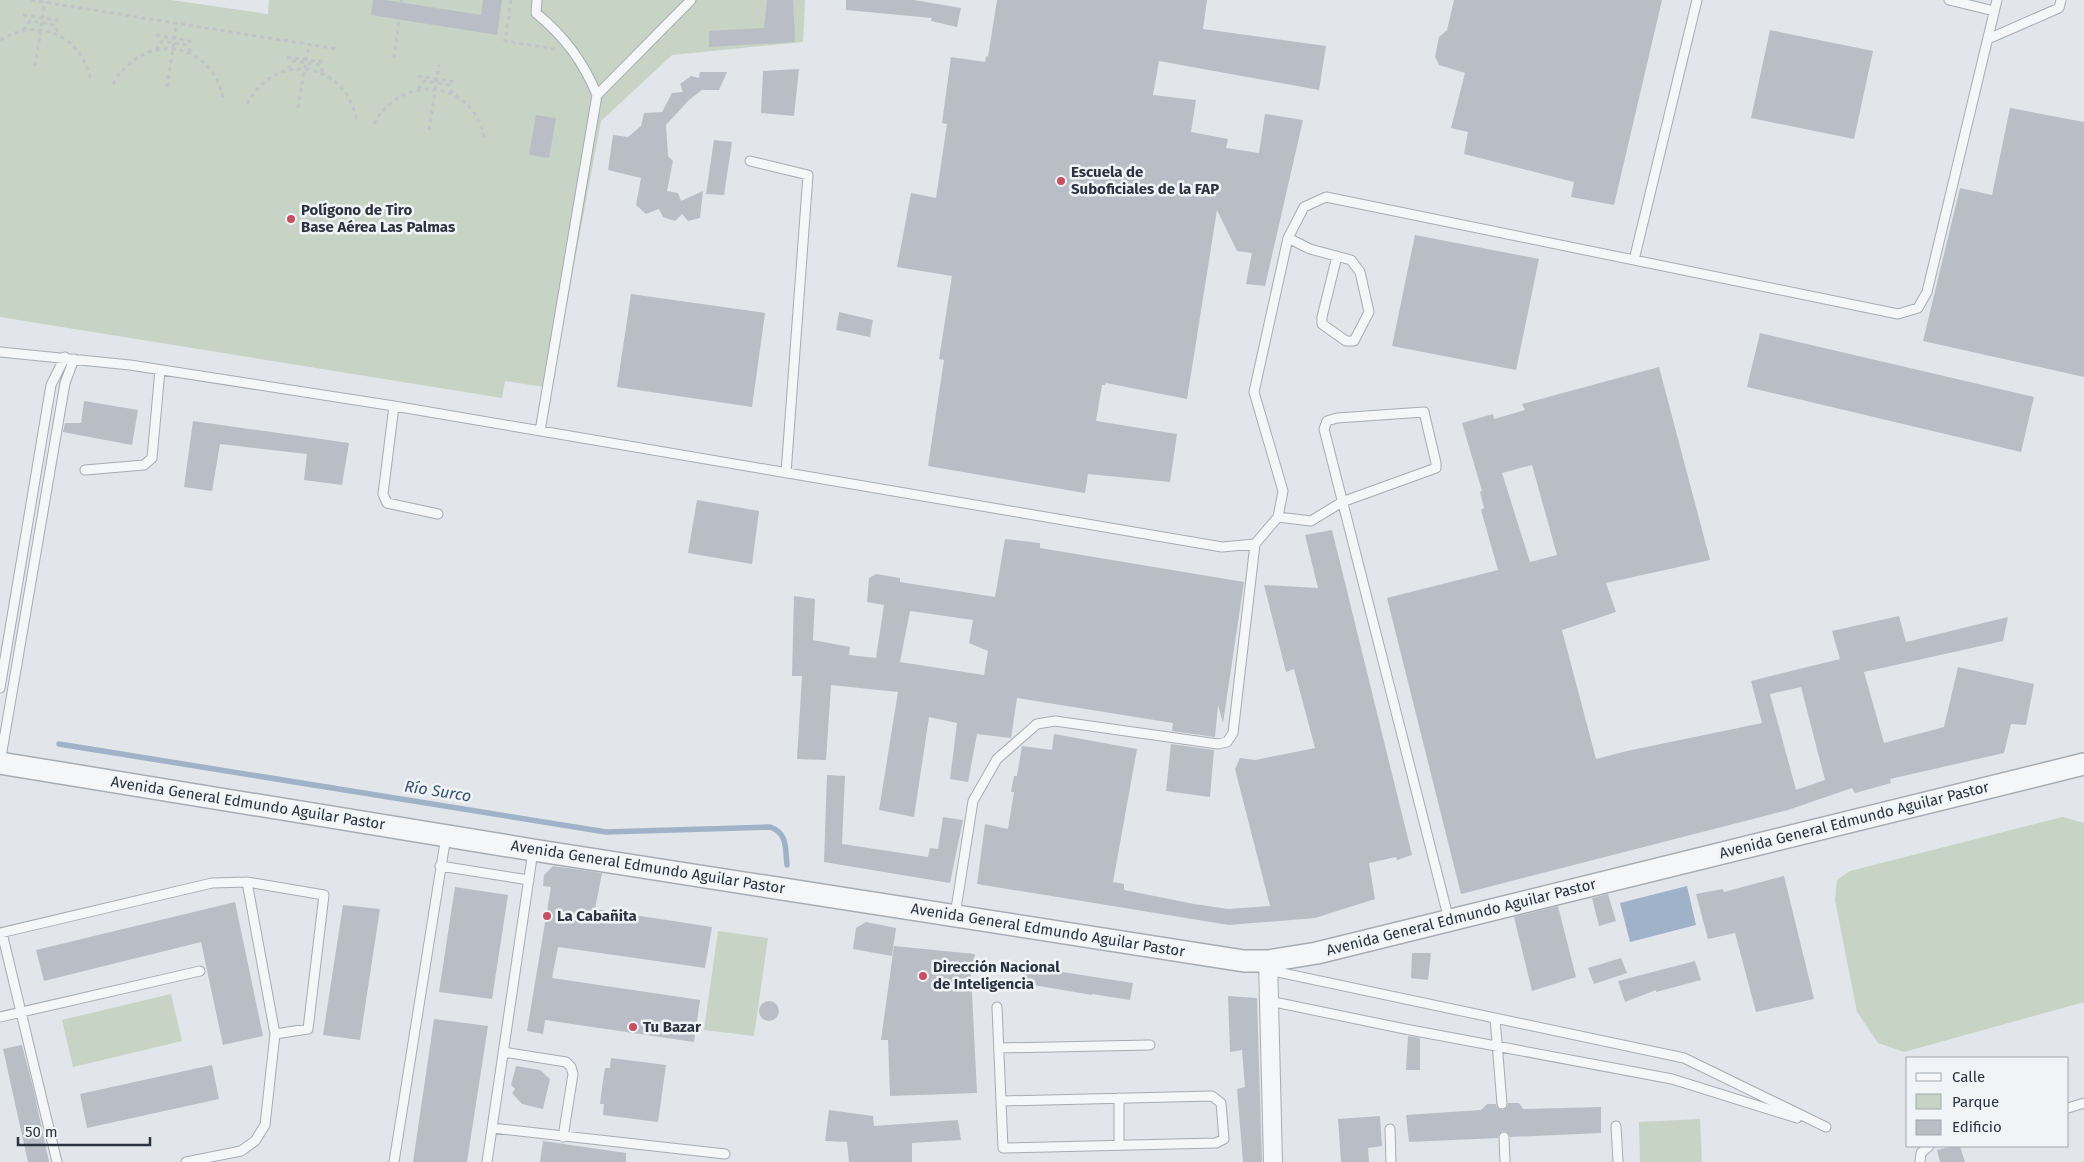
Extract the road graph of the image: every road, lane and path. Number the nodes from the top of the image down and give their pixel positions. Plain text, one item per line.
1 (31, 0) edge
2 (511, 0) edge
3 (537, 0) edge
4 (691, 0) edge
5 (1697, 0) edge
6 (1949, 0) edge
7 (1997, 0) edge
8 (2061, 0) edge
9 (45, 2) junction
10 (1994, 11) junction
11 (23, 14) dead end
12 (43, 18) junction
13 (399, 19) dead end
14 (62, 21) dead end
15 (42, 22) junction
16 (177, 23) junction
17 (22, 30) junction
18 (41, 30) junction
19 (58, 35) junction
20 (156, 35) dead end
21 (175, 38) junction
22 (1988, 39) junction
23 (0, 40) edge
24 (194, 42) dead end
25 (174, 43) junction
26 (309, 44) junction
27 (173, 49) junction
28 (338, 49) dead end
29 (156, 50) junction
30 (559, 50) dead end
31 (191, 55) junction
32 (287, 56) dead end
33 (394, 58) dead end
34 (306, 61) junction
35 (325, 62) dead end
36 (439, 64) dead end
37 (35, 66) dead end
38 (305, 69) junction
39 (287, 70) junction
40 (323, 73) junction
41 (418, 76) dead end
42 (91, 81) dead end
43 (436, 81) junction
44 (456, 82) dead end
45 (113, 84) dead end
46 (168, 87) dead end
47 (435, 89) junction
48 (417, 90) junction
49 (452, 94) junction
50 (597, 95) junction
51 (224, 101) dead end
52 (246, 104) dead end
53 (298, 108) dead end
54 (357, 120) dead end
55 (374, 124) dead end
56 (429, 130) dead end
57 (485, 140) dead end
58 (750, 161) dead end
59 (1288, 238) junction
60 (1337, 256) junction
61 (1634, 260) junction
62 (0, 352) edge
63 (70, 358) junction
64 (160, 370) junction
65 (394, 406) junction
66 (540, 431) junction
67 (85, 470) dead end
68 (786, 473) junction
69 (1342, 502) junction
70 (438, 514) dead end
71 (1278, 517) junction
72 (1255, 544) junction
73 (13, 609) junction
74 (26, 610) junction
75 (0, 688) edge
76 (5, 705) edge
77 (0, 763) edge
78 (2084, 764) edge
79 (446, 836) junction
80 (533, 850) junction
81 (440, 866) junction
82 (529, 880) junction
83 (247, 882) junction
84 (955, 915) junction
85 (1449, 920) junction
86 (1, 933) edge
87 (1268, 965) junction
88 (200, 971) dead end
89 (1269, 1001) junction
90 (997, 1007) dead end
91 (21, 1012) junction
92 (0, 1017) edge
93 (1495, 1018) junction
94 (275, 1034) junction
95 (1150, 1045) dead end
96 (1498, 1046) junction
97 (999, 1048) junction
98 (503, 1052) junction
99 (1119, 1098) junction
100 (1001, 1101) junction
101 (2084, 1103) edge
102 (1502, 1104) dead end
103 (2069, 1108) edge
104 (1616, 1126) dead end
105 (492, 1128) junction
106 (1390, 1129) dead end
107 (563, 1137) junction
108 (1504, 1137) dead end
109 (1119, 1146) junction
110 (1929, 1147) edge
111 (725, 1154) dead end
112 (57, 1162) edge
113 (186, 1162) edge
114 (394, 1162) edge
115 (487, 1162) edge
116 (1273, 1162) edge
117 (1391, 1162) edge
118 (1505, 1162) edge
119 (1618, 1162) edge
120 (1920, 1162) edge

1 - 9 path
2 - 30 path
3 - 50 lane
4 - 50 lane
5 - 61 lane
6 - 10 lane
7 - 10 lane
8 - 22 lane
9 - 12 path
9 - 16 path
10 - 22 lane
11 - 12 path
12 - 14 path
12 - 15 path
13 - 33 path
15 - 17 path
15 - 18 path
15 - 19 path
16 - 21 path
16 - 26 path
17 - 18 path
17 - 23 path
18 - 19 path
18 - 37 path
19 - 42 path
20 - 21 path
21 - 24 path
21 - 25 path
22 - 61 lane
25 - 27 path
25 - 29 path
25 - 31 path
26 - 28 path
26 - 34 path
27 - 29 path
27 - 31 path
27 - 46 path
29 - 45 path
31 - 51 path
32 - 34 path
34 - 35 path
34 - 38 path
34 - 39 path
34 - 40 path
36 - 43 path
38 - 39 path
38 - 40 path
38 - 53 path
39 - 52 path
40 - 54 path
41 - 43 path
43 - 44 path
43 - 47 path
43 - 48 path
43 - 49 path
47 - 48 path
47 - 49 path
47 - 56 path
48 - 55 path
49 - 57 path
50 - 66 lane
58 - 68 lane
59 - 60 lane
59 - 61 lane
59 - 71 lane
60 - 60 lane
62 - 63 lane
63 - 64 lane
63 - 73 lane
63 - 74 lane
64 - 65 lane
64 - 67 lane
65 - 66 lane
65 - 70 lane
66 - 68 lane
68 - 72 lane
69 - 69 lane
69 - 71 lane
69 - 85 lane
71 - 72 lane
72 - 84 lane
73 - 74 lane
73 - 75 lane
74 - 76 lane
76 - 77 lane
77 - 79 street, Avenida General Edmundo Aguilar Pastor
78 - 85 street, Avenida General Edmundo Aguilar Pastor
79 - 80 street, Avenida General Edmundo Aguilar Pastor
79 - 81 lane
80 - 82 lane
80 - 84 street, Avenida General Edmundo Aguilar Pastor
81 - 82 lane
81 - 114 lane
82 - 98 lane
83 - 86 lane
83 - 94 lane
83 - 94 lane
84 - 87 street, Avenida General Edmundo Aguilar Pastor
85 - 87 street, Avenida General Edmundo Aguilar Pastor
86 - 91 lane
87 - 89 street
87 - 93 lane
88 - 91 lane
89 - 96 lane
89 - 116 street
90 - 97 lane
91 - 92 lane
91 - 112 lane
93 - 96 lane
93 - 96 lane
94 - 113 lane
95 - 97 lane
96 - 102 lane
97 - 100 lane
98 - 105 lane
98 - 107 lane
99 - 100 lane
99 - 109 lane
99 - 109 lane
100 - 109 lane
101 - 103 lane
104 - 119 lane
105 - 107 lane
105 - 115 lane
106 - 117 lane
107 - 111 lane
108 - 118 lane
110 - 120 lane

